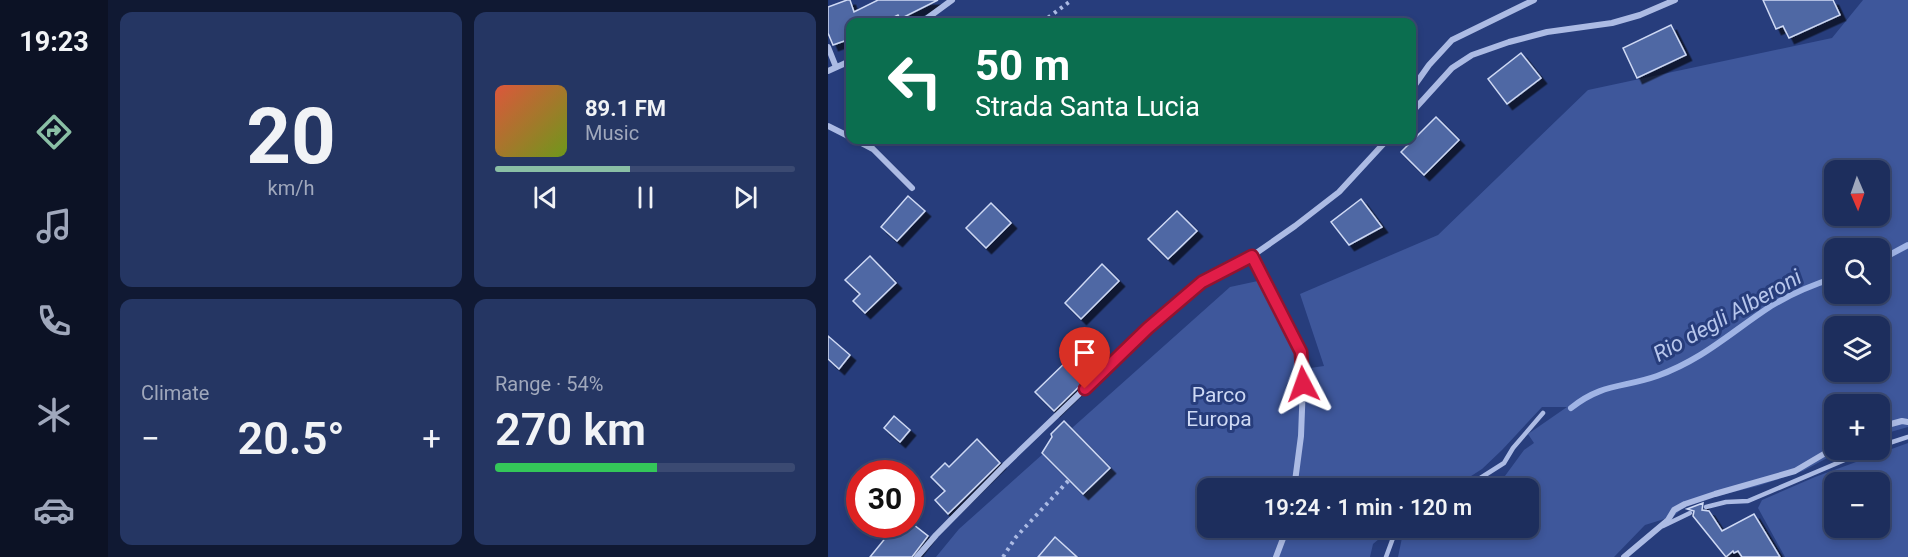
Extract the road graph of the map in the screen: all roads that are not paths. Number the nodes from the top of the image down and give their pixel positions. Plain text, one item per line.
1 (952, 0) edge
2 (1534, 0) edge
3 (1675, 0) edge
4 (927, 18) edge
5 (828, 47) edge
6 (846, 63) edge
7 (836, 67) junction
8 (828, 71) edge
9 (1416, 83) edge
10 (1416, 108) edge
11 (828, 126) edge
12 (846, 135) edge
13 (864, 144) edge
14 (1378, 144) edge
15 (1383, 144) edge
16 (1368, 161) junction
17 (912, 188) dead end
18 (1252, 256) junction
19 (1543, 413) dead end
20 (1908, 423) edge
21 (1890, 425) edge
22 (1908, 437) edge
23 (1890, 443) edge
24 (1824, 454) edge
25 (1844, 460) edge
26 (1295, 478) edge
27 (1480, 478) edge
28 (1706, 507) dead end
29 (1690, 513) dead end
30 (1656, 530) junction
31 (1283, 538) edge
32 (1393, 538) edge
33 (917, 557) edge
34 (1276, 557) edge
35 (1386, 557) edge
36 (1624, 557) edge

1 - 4 street
2 - 9 street
3 - 10 street
5 - 7 street
6 - 7 street
7 - 8 street
11 - 12 street
13 - 17 street
14 - 16 street
15 - 16 street
16 - 18 street
18 - 26 street
18 - 33 street
19 - 27 lane
20 - 21 street
22 - 23 lane
24 - 30 street
25 - 28 lane
29 - 30 lane
30 - 36 street
31 - 34 street
32 - 35 lane

